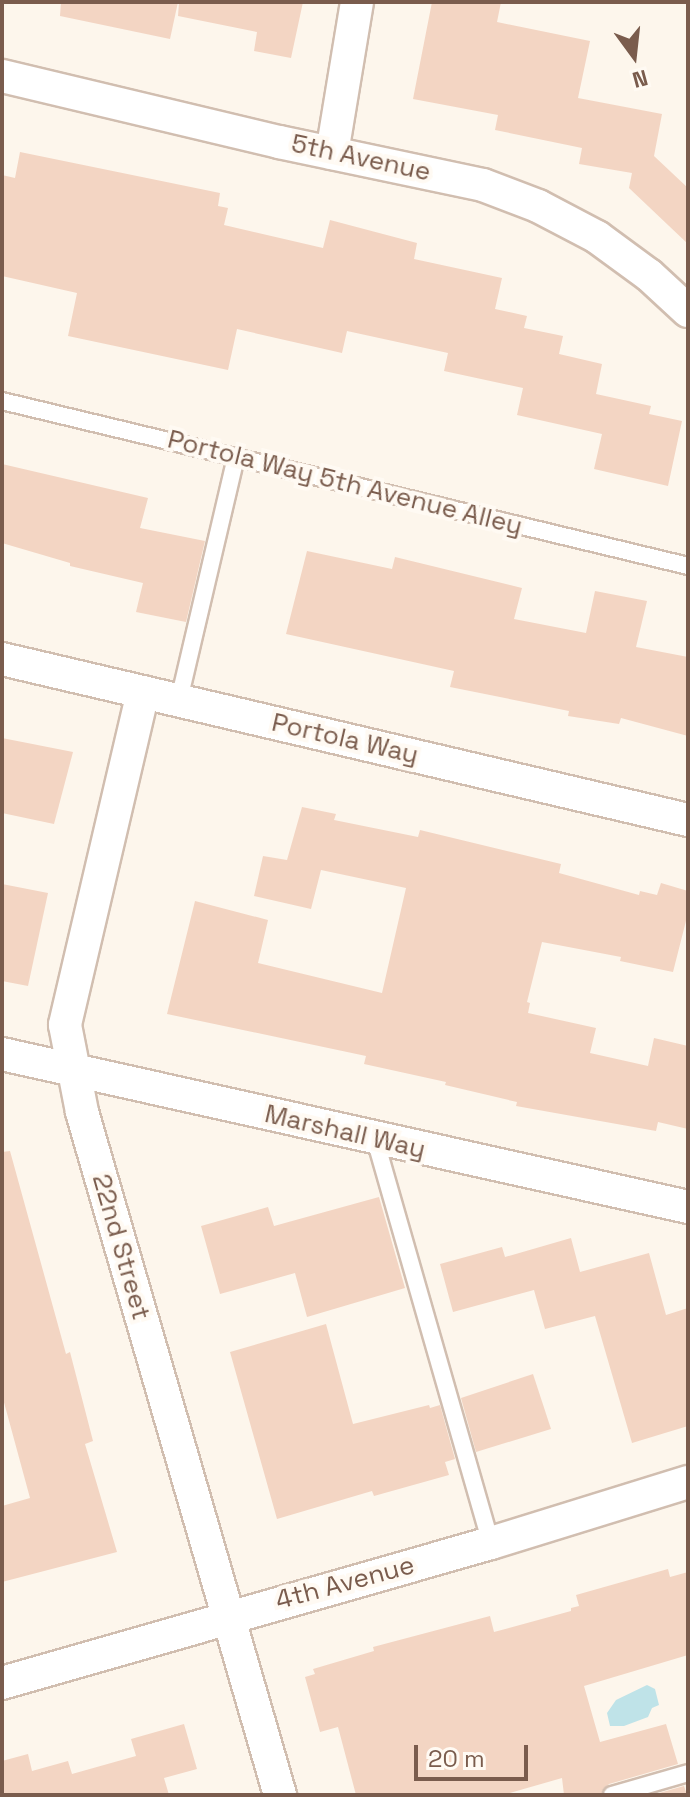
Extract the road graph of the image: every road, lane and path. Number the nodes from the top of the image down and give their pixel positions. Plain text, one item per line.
1 (357, 2) edge
2 (2, 76) edge
3 (332, 153) junction
4 (688, 311) edge
5 (2, 401) edge
6 (236, 457) junction
7 (688, 566) edge
8 (2, 659) edge
9 (143, 692) junction
10 (179, 700) junction
11 (688, 820) edge
12 (2, 1054) edge
13 (73, 1070) junction
14 (375, 1139) junction
15 (688, 1207) edge
16 (688, 1482) edge
17 (491, 1543) junction
18 (228, 1616) junction
19 (2, 1683) edge
20 (688, 1773) edge
21 (280, 1795) edge
22 (612, 1795) edge

1 - 3 street
2 - 3 street, 5th Avenue
3 - 4 street, 5th Avenue
5 - 6 lane, Portola Way 5th Avenue Alley
6 - 7 lane, Portola Way 5th Avenue Alley
6 - 10 lane
8 - 9 street, Portola Way
9 - 10 street, Portola Way
9 - 13 street, 22nd Street
10 - 11 street, Portola Way
12 - 13 street, Marshall Way
13 - 14 street, Marshall Way
13 - 18 street, 22nd Street
14 - 15 street, Marshall Way
14 - 17 lane
16 - 17 street, 4th Avenue
17 - 18 street, 4th Avenue
18 - 19 street, 4th Avenue
18 - 21 street, 22nd Street
20 - 22 lane

